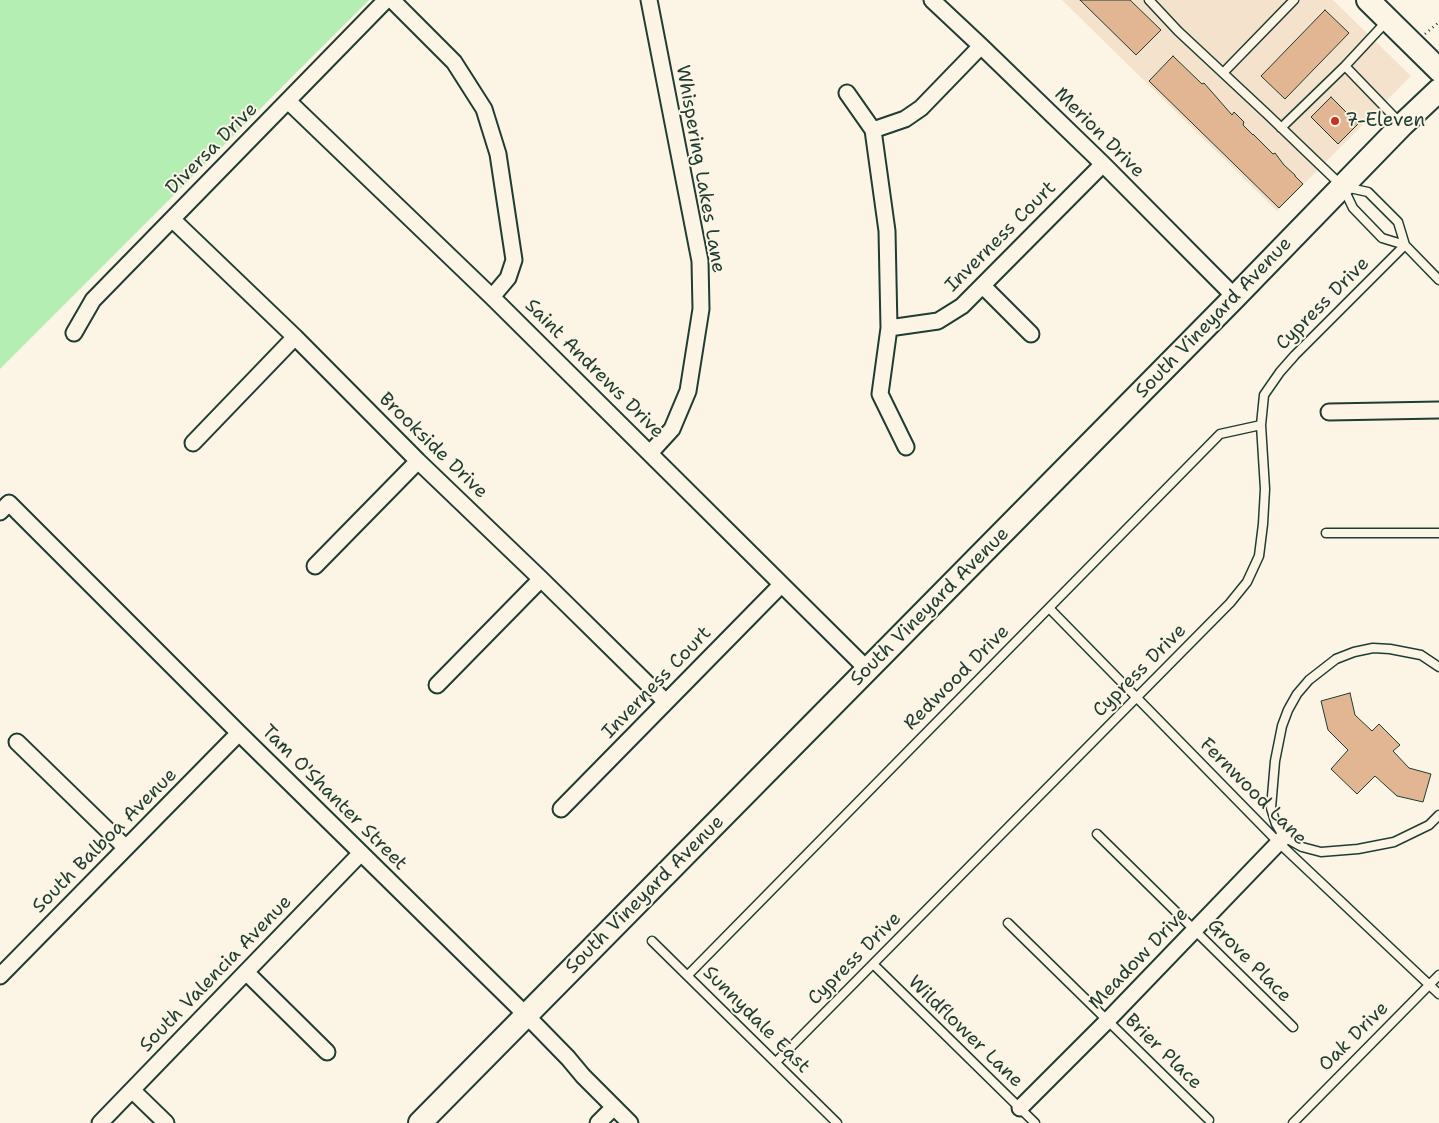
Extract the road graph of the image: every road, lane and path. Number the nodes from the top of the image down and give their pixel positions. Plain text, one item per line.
1 (386, 0) edge
2 (392, 0) edge
3 (649, 0) edge
4 (932, 0) edge
5 (1149, 0) edge
6 (1294, 0) edge
7 (1368, 0) edge
8 (1388, 20) junction
9 (981, 46) junction
10 (1345, 66) junction
11 (1439, 70) edge
12 (1224, 73) junction
13 (1439, 90) edge
14 (847, 93) dead end
15 (288, 101) junction
16 (1402, 125) junction
17 (1281, 128) junction
18 (873, 130) junction
19 (1102, 164) junction
20 (1343, 187) junction
21 (172, 219) junction
22 (1405, 245) junction
23 (1439, 280) edge
24 (983, 286) junction
25 (492, 297) junction
26 (1235, 298) junction
27 (889, 328) junction
28 (74, 332) dead end
29 (1031, 334) dead end
30 (295, 337) junction
31 (1439, 410) edge
32 (1329, 412) dead end
33 (1261, 425) junction
34 (193, 443) dead end
35 (906, 447) dead end
36 (650, 453) junction
37 (418, 461) junction
38 (5, 508) edge
39 (1326, 533) dead end
40 (1439, 533) edge
41 (316, 566) dead end
42 (541, 579) junction
43 (781, 585) junction
44 (1049, 608) junction
45 (1439, 666) edge
46 (868, 670) junction
47 (437, 685) dead end
48 (1136, 697) junction
49 (666, 702) junction
50 (240, 733) junction
51 (17, 742) dead end
52 (561, 809) dead end
53 (1439, 815) edge
54 (1097, 834) dead end
55 (1282, 840) junction
56 (126, 848) junction
57 (361, 853) junction
58 (1008, 922) dead end
59 (1194, 930) junction
60 (652, 941) dead end
61 (873, 964) junction
62 (3, 968) edge
63 (246, 972) junction
64 (688, 975) junction
65 (1439, 975) edge
66 (1430, 984) junction
67 (1439, 994) edge
68 (526, 1015) junction
69 (1107, 1021) junction
70 (1293, 1028) dead end
71 (327, 1052) dead end
72 (776, 1062) junction
73 (132, 1090) junction
74 (614, 1107) junction
75 (1020, 1108) junction
76 (1209, 1120) dead end
77 (100, 1123) edge
78 (166, 1123) edge
79 (420, 1123) edge
80 (598, 1123) edge
81 (630, 1123) edge
82 (837, 1123) edge
83 (1035, 1123) edge
84 (1293, 1123) edge

1 - 15 street, Diversa Drive
2 - 25 street
3 - 36 street, Whispering Lakes Lane
4 - 9 street, Merion Drive
5 - 12 lane
6 - 12 lane
7 - 8 main road
8 - 10 lane
8 - 11 main road
9 - 18 street
9 - 19 street, Merion Drive
10 - 16 lane
10 - 17 lane
12 - 17 lane
13 - 16 main road, South Vineyard Avenue
14 - 18 street
15 - 21 street, Diversa Drive
15 - 25 street, Saint Andrews Drive
16 - 20 main road, South Vineyard Avenue
17 - 20 lane
18 - 27 street
19 - 24 street, Inverness Court
19 - 26 street, Merion Drive
20 - 22 lane
20 - 22 lane
20 - 26 main road, South Vineyard Avenue
21 - 28 street, Diversa Drive
21 - 30 street, Brookside Drive
22 - 23 lane
22 - 33 lane, Cypress Drive
24 - 27 street, Inverness Court
24 - 29 street
25 - 36 street, Saint Andrews Drive
26 - 46 main road, South Vineyard Avenue
27 - 35 street
30 - 34 street
30 - 37 street, Brookside Drive
31 - 32 street
33 - 44 lane, Redwood Drive
33 - 48 lane, Cypress Drive
36 - 43 street, Saint Andrews Drive
37 - 41 street
37 - 42 street, Brookside Drive
38 - 50 street, Tam O'Shanter Street
39 - 40 lane
42 - 47 street
42 - 49 street, Brookside Drive
43 - 46 street, Saint Andrews Drive
43 - 49 street, Inverness Court
44 - 48 lane, Fernwood Lane
44 - 64 lane, Redwood Drive
45 - 55 lane
46 - 68 main road, South Vineyard Avenue
48 - 55 lane, Fernwood Lane
48 - 61 lane, Cypress Drive
49 - 52 street, Inverness Court
50 - 56 street, South Balboa Avenue
50 - 57 street, Tam O'Shanter Street
51 - 56 street
53 - 55 lane
54 - 59 lane, Grove Place
55 - 59 street, Meadow Drive
55 - 66 lane, Fernwood Lane
56 - 62 street, South Balboa Avenue
57 - 63 street, South Valencia Avenue
57 - 68 street, Tam O'Shanter Street
58 - 69 lane, Brier Place
59 - 69 street, Meadow Drive
59 - 70 lane, Grove Place
60 - 64 lane, Sunnydale East
61 - 72 lane, Cypress Drive
61 - 75 lane, Wildflower Lane
63 - 71 street
63 - 73 street, South Valencia Avenue
64 - 72 lane, Sunnydale East
65 - 66 lane, Oak Drive
66 - 67 lane, Fernwood Lane
66 - 84 lane, Oak Drive
68 - 74 street, Tam O'Shanter Street
68 - 79 main road, South Vineyard Avenue
69 - 75 street, Meadow Drive
69 - 76 lane, Brier Place
72 - 82 lane, Sunnydale East
73 - 77 street, South Valencia Avenue
73 - 78 street
74 - 80 street
74 - 81 street, Tam O'Shanter Street
75 - 83 lane, Wildflower Lane

